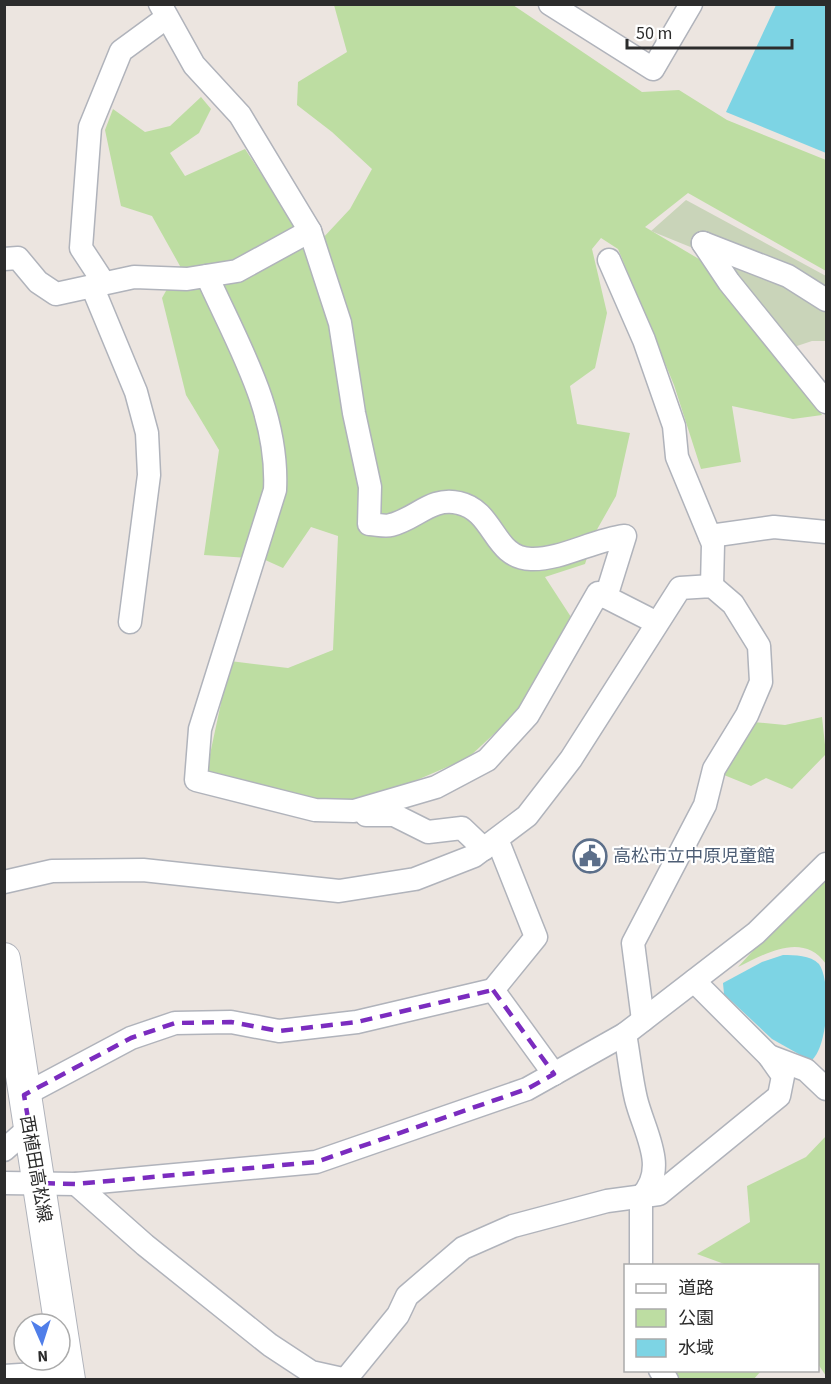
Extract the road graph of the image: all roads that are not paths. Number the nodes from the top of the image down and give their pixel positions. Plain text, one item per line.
1 (550, 4) edge
2 (691, 4) edge
3 (163, 11) edge
4 (310, 231) junction
5 (4, 259) edge
6 (609, 260) dead end
7 (207, 276) junction
8 (98, 284) junction
9 (826, 300) edge
10 (826, 402) edge
11 (826, 532) edge
12 (710, 536) junction
13 (712, 586) junction
14 (606, 597) junction
15 (130, 622) dead end
16 (657, 623) junction
17 (354, 811) junction
18 (490, 844) junction
19 (826, 864) edge
20 (4, 882) edge
21 (4, 959) edge
22 (694, 981) junction
23 (493, 990) junction
24 (634, 1027) junction
25 (769, 1056) junction
26 (554, 1074) junction
27 (826, 1089) edge
28 (24, 1095) junction
29 (28, 1129) junction
30 (4, 1150) edge
31 (4, 1183) edge
32 (39, 1183) junction
33 (76, 1184) junction
34 (641, 1197) junction
35 (641, 1264) edge
36 (4, 1376) edge
37 (68, 1376) edge
38 (27, 1377) edge
39 (346, 1379) edge

1 - 2 street
3 - 4 street
3 - 8 street
4 - 7 street
4 - 14 street
5 - 8 street
6 - 12 street
7 - 8 street
7 - 17 street
8 - 15 street
9 - 10 street
11 - 12 street
12 - 13 street
13 - 16 street
13 - 24 street
14 - 16 street
14 - 17 street
16 - 18 street
17 - 18 street
18 - 20 street
18 - 23 street
19 - 22 street
21 - 28 main road, 西植田高松線
22 - 24 street
22 - 25 street
23 - 26 street
23 - 28 street
24 - 26 street
24 - 34 street
25 - 27 street
25 - 34 street
26 - 33 street
28 - 29 main road, 西植田高松線
29 - 30 street
29 - 32 main road, 西植田高松線
31 - 32 street
32 - 33 street
32 - 37 main road, 西植田高松線
33 - 39 street
34 - 35 street
34 - 39 street
36 - 38 street
37 - 38 street

